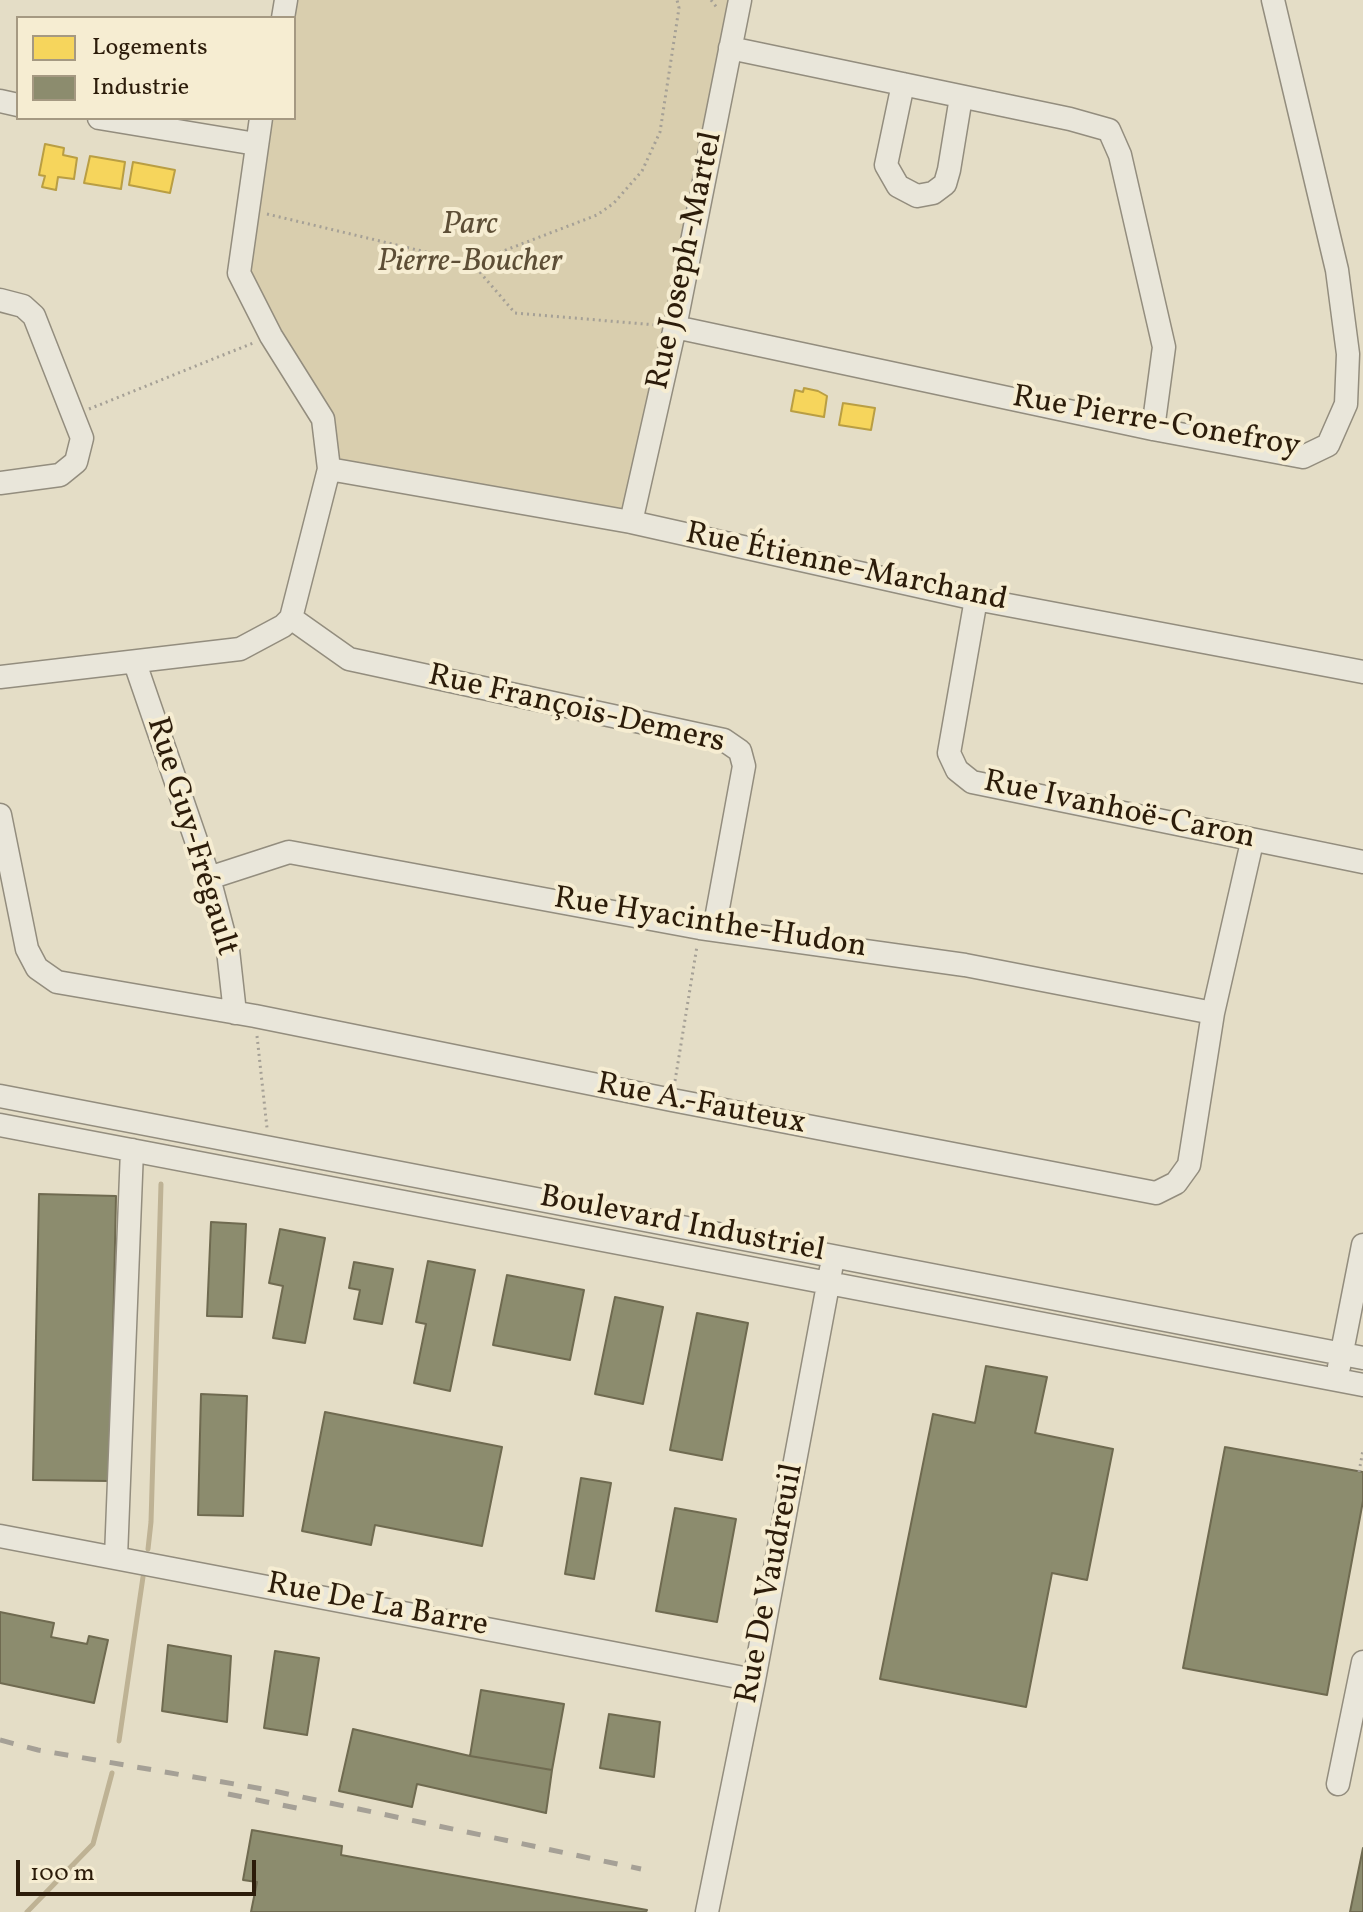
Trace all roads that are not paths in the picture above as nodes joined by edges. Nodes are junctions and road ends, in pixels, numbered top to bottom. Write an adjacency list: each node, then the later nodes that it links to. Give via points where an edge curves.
1 (740, 0): 3 (street, Rue Joseph-Martel)
2 (1273, 0): 11 (street, Rue Pierre-Conefroy, via 1337,270 1348,354 1346,404 1328,445 1303,457)
3 (730, 48): 4 (street); 10 (street, Rue Joseph-Martel)
4 (903, 84): 5 (street); 5 (street, via 886,165 898,186 917,196 945,184)
5 (961, 97): 11 (street, via 1109,130 1120,155 1164,347)
6 (111, 120): 8 (street)
7 (261, 120): 8 (street)
8 (256, 144): 12 (street, via 239,273 323,419)
9 (0, 300): 13 (street, via 23,306 34,316 82,438 76,462 60,475)
10 (675, 327): 11 (street, Rue Pierre-Conefroy); 14 (street, Rue Joseph-Martel)
11 (1153, 429)
12 (329, 469): 14 (street, Rue Étienne-Marchand); 16 (street)
13 (0, 483)
14 (631, 522): 15 (street, Rue Étienne-Marchand)
15 (976, 599): 18 (street, Rue Étienne-Marchand); 21 (street, Rue Ivanhoë-Caron, via 949,753 957,770 972,782)
16 (291, 618): 17 (street, via 240,649); 24 (street, Rue François-Demers, via 349,659 724,740 740,751 744,766)
17 (135, 663): 19 (street); 23 (street, Rue Guy-Frégault)
18 (1363, 672)
19 (0, 677)
20 (0, 815): 26 (street, Rue A.-Fauteux, via 27,949 37,968 57,982)
21 (1252, 842): 22 (street, Rue Ivanhoë-Caron); 25 (street, Rue A.-Fauteux)
22 (1363, 862)
23 (209, 878): 24 (street, Rue Hyacinthe-Hudon, via 289,852); 26 (street, Rue Guy-Frégault)
24 (707, 929): 25 (street, Rue Hyacinthe-Hudon, via 965,965)
25 (1213, 1013): 26 (street, Rue A.-Fauteux, via 1189,1165 1176,1183 1156,1193)
26 (245, 1014)
27 (0, 1096): 28 (street, Boulevard Industriel)
28 (147, 1124): 30 (street, Boulevard Industriel); 31 (street)
29 (0, 1125): 31 (street, Boulevard Industriel)
30 (215, 1137): 32 (street); 33 (street, Boulevard Industriel)
31 (138, 1151): 32 (street, Boulevard Industriel); 50 (street)
32 (210, 1164): 34 (street, Boulevard Industriel)
33 (361, 1165): 34 (street); 35 (street, Boulevard Industriel)
34 (355, 1192): 37 (street, Boulevard Industriel)
35 (514, 1194): 36 (street, Boulevard Industriel); 37 (street)
36 (616, 1214): 38 (street, Boulevard Industriel); 39 (street)
37 (506, 1221): 39 (street, Boulevard Industriel)
38 (681, 1226): 41 (street); 42 (street, Boulevard Industriel)
39 (610, 1241): 41 (street, Boulevard Industriel)
40 (1363, 1245): 45 (street)
41 (673, 1253): 43 (street, Boulevard Industriel)
42 (834, 1256): 43 (street, Rue De Vaudreuil); 44 (street, Boulevard Industriel)
43 (828, 1283): 46 (street, Boulevard Industriel); 52 (street, Rue De Vaudreuil)
44 (1220, 1330): 45 (street, Boulevard Industriel); 46 (street)
45 (1352, 1356): 47 (street)
46 (1216, 1357): 47 (street, Boulevard Industriel)
47 (1336, 1379): 48 (street, Boulevard Industriel)
48 (1363, 1385)
49 (0, 1536): 50 (street, Rue De La Barre)
50 (116, 1557): 52 (street, Rue De La Barre)
51 (1363, 1662): 53 (street)
52 (754, 1680): 54 (street, Rue De Vaudreuil)
53 (1338, 1784)
54 (707, 1912)

